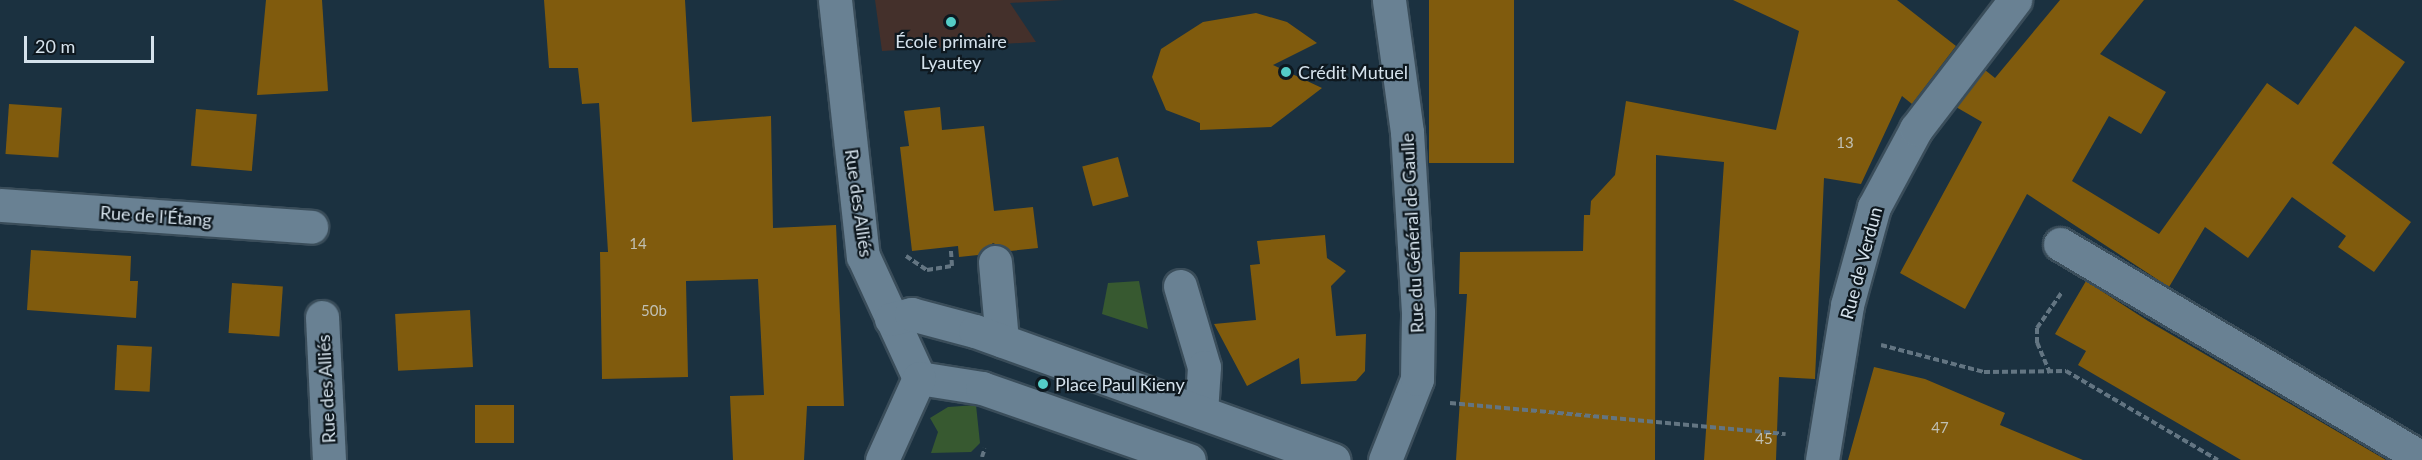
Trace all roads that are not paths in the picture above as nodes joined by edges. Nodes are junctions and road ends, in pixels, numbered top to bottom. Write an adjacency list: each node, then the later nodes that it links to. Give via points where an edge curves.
1 (835, 0): 10 (street, Rue des Alliés, via 863,256)
2 (1389, 0): 19 (street, Rue du Général de Gaulle, via 1407,132 1418,312 1417,379)
3 (2015, 0): 20 (street, Rue de Verdun, via 1916,129 1874,207 1842,335)
4 (0, 205): 5 (street, Rue de l'Étang)
5 (311, 226)
6 (2060, 244): 14 (street)
7 (995, 262): 11 (street)
8 (1180, 286): 13 (street, via 1204,367)
9 (322, 317): 15 (street, Rue des Alliés)
10 (891, 319): 11 (street, via 912,314); 12 (street, Rue des Alliés)
11 (1002, 341): 13 (street)
12 (919, 378): 16 (street); 17 (street, via 982,388)
13 (1201, 412): 18 (street)
14 (2422, 458)
15 (329, 460)
16 (882, 460)
17 (1189, 460)
18 (1334, 460)
19 (1385, 460)
20 (1822, 460)

